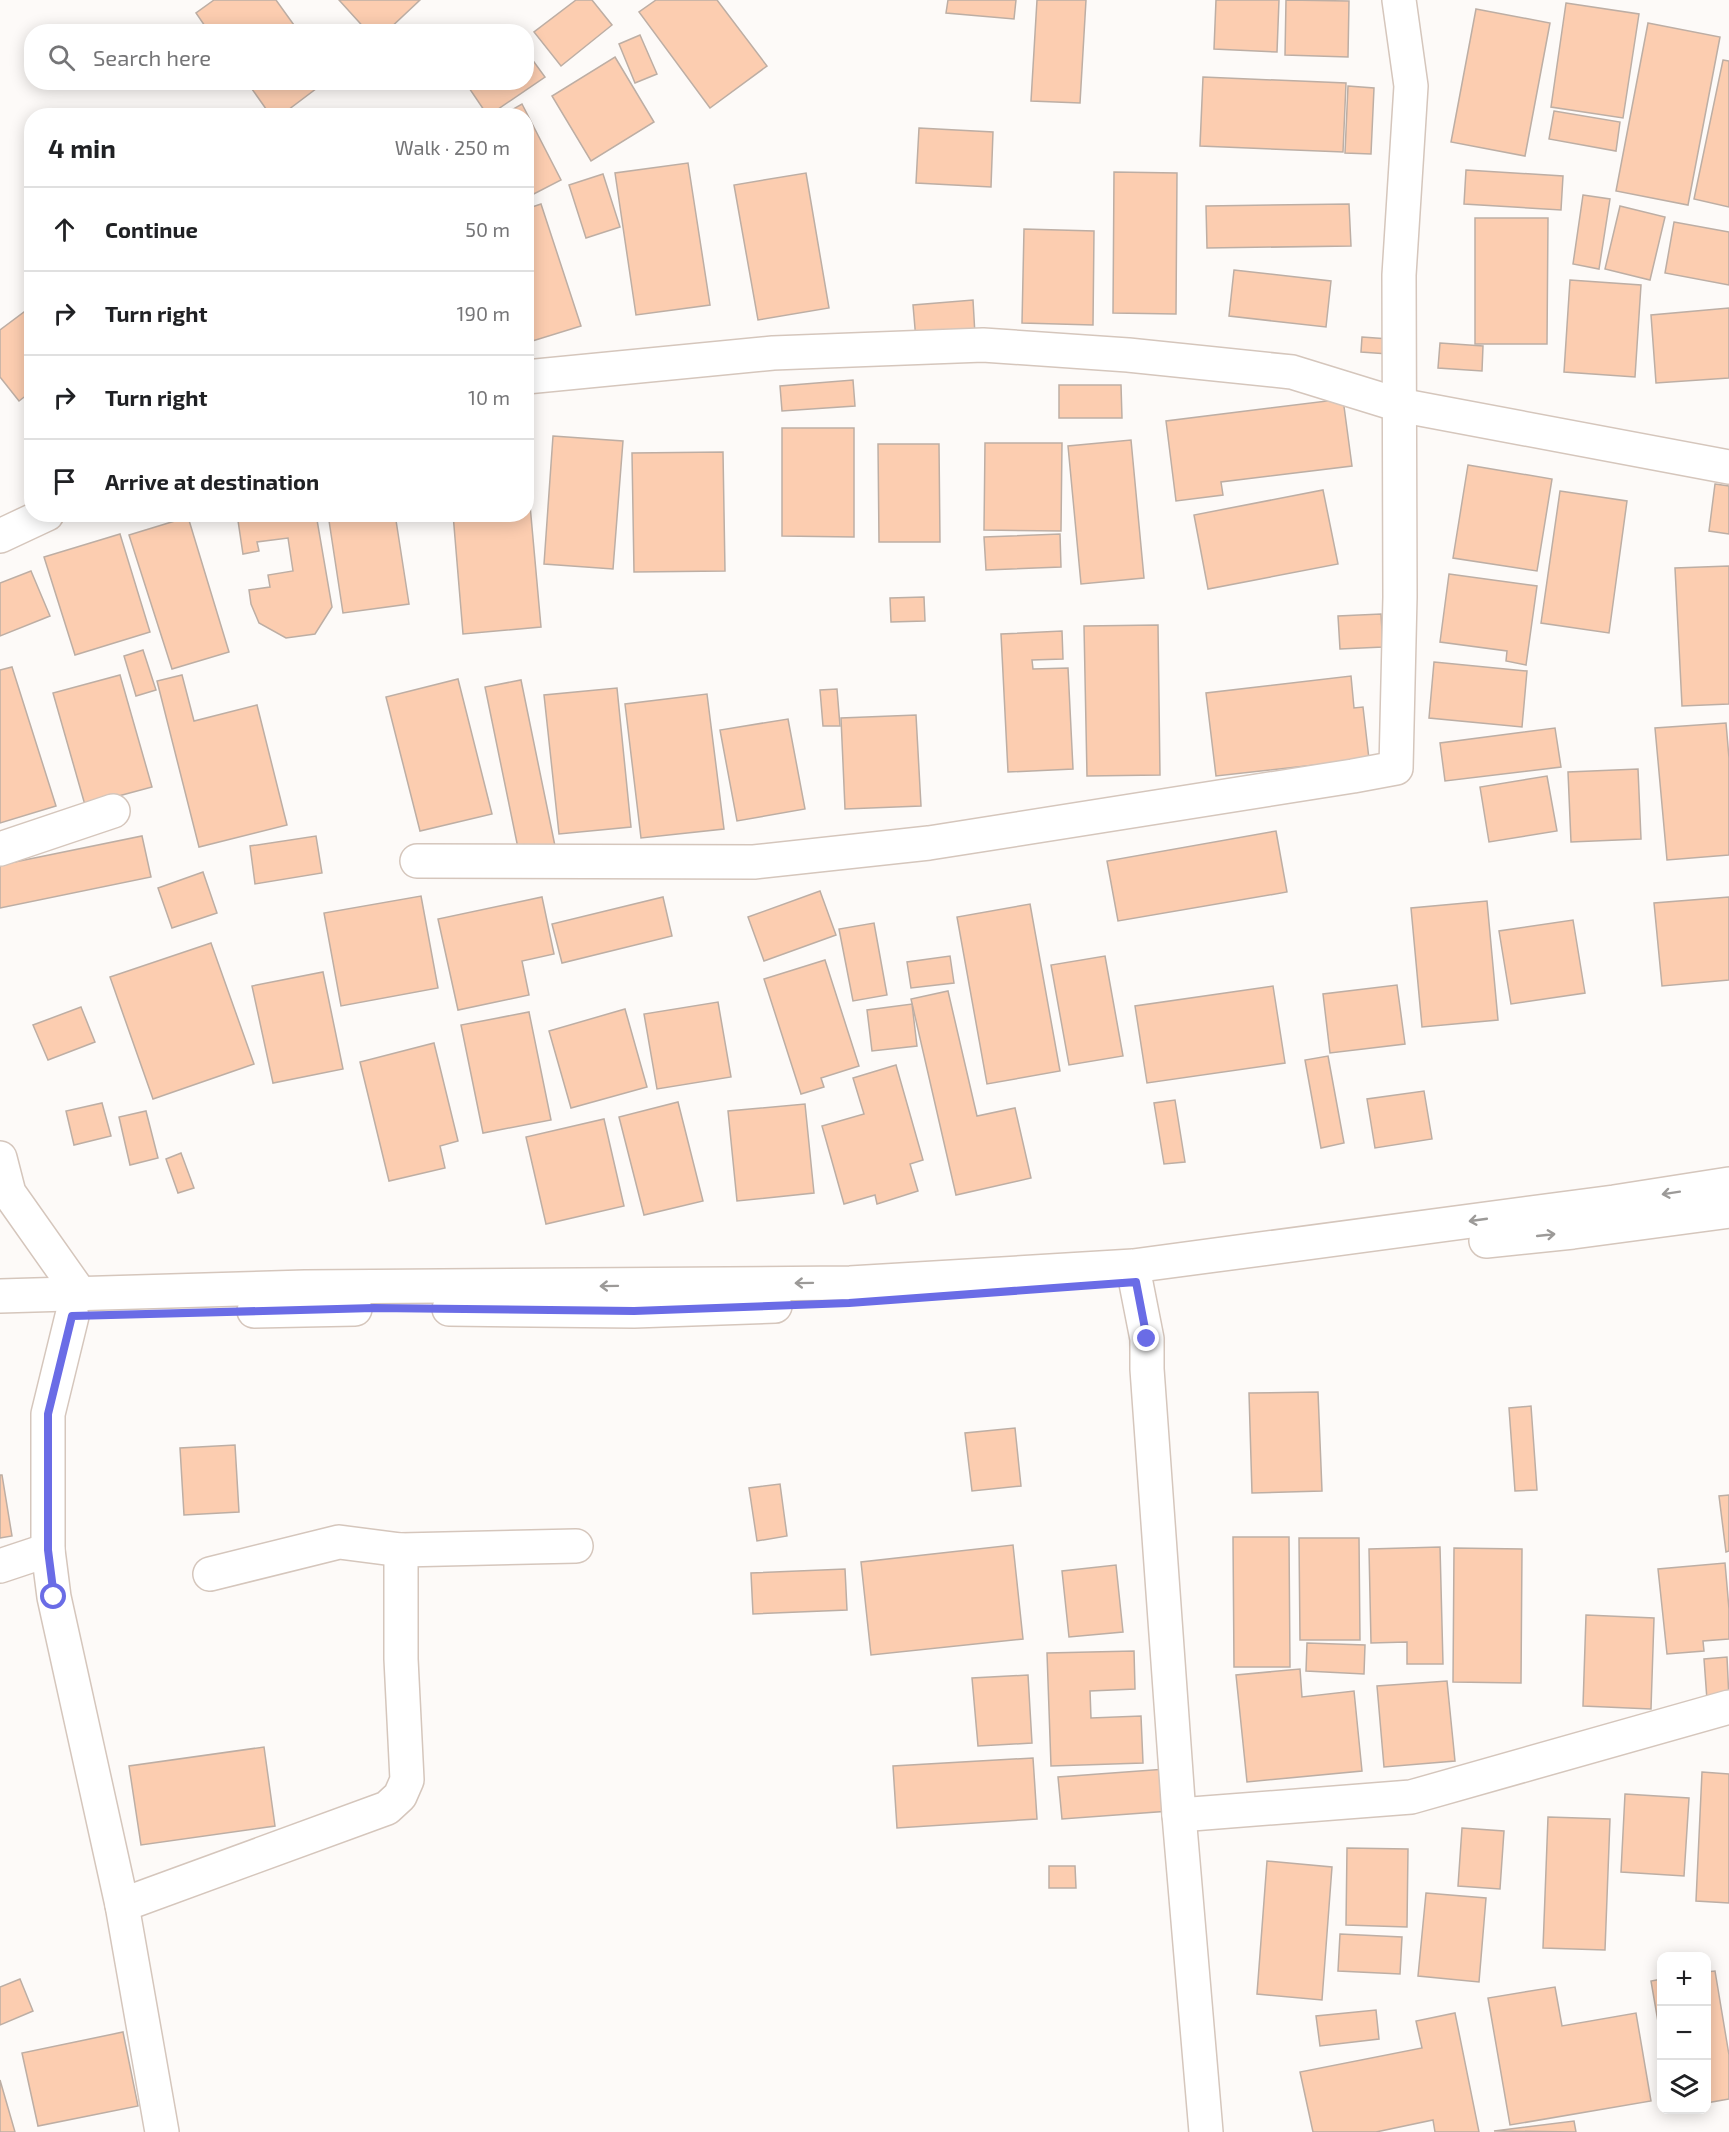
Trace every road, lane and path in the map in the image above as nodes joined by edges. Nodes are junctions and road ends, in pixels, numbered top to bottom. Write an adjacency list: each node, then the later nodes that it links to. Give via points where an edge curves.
1 (1399, 0): 3 (street, via 1411,86 1399,275)
2 (534, 376): 3 (street, via 773,353 983,345 1292,372)
3 (1399, 405): 4 (street); 9 (street, via 1396,768 929,843 754,862)
4 (1729, 467)
5 (30, 522): 6 (street)
6 (0, 536)
7 (113, 811): 8 (street)
8 (0, 849)
9 (417, 861)
10 (0, 1158): 15 (street, via 9,1193)
11 (1729, 1184): 15 (street, one-way to 15, via 1133,1266 850,1283 305,1287)
12 (1729, 1211): 13 (street, one-way to 12)
13 (1136, 1282): 15 (street, via 849,1303 634,1311); 23 (street, via 1147,1339)
14 (0, 1296): 15 (street)
15 (76, 1306): 16 (street); 18 (street, via 48,1414)
16 (0, 1316)
17 (576, 1546): 19 (street)
18 (48, 1550): 20 (street); 24 (street, via 54,1597)
19 (401, 1550): 21 (street, via 339,1542); 24 (street, via 407,1780 400,1797 387,1808)
20 (0, 1566)
21 (210, 1574)
22 (1729, 1707): 23 (street, via 1411,1797)
23 (1179, 1815): 26 (street)
24 (122, 1905): 25 (street)
25 (162, 2132)
26 (1206, 2132)

